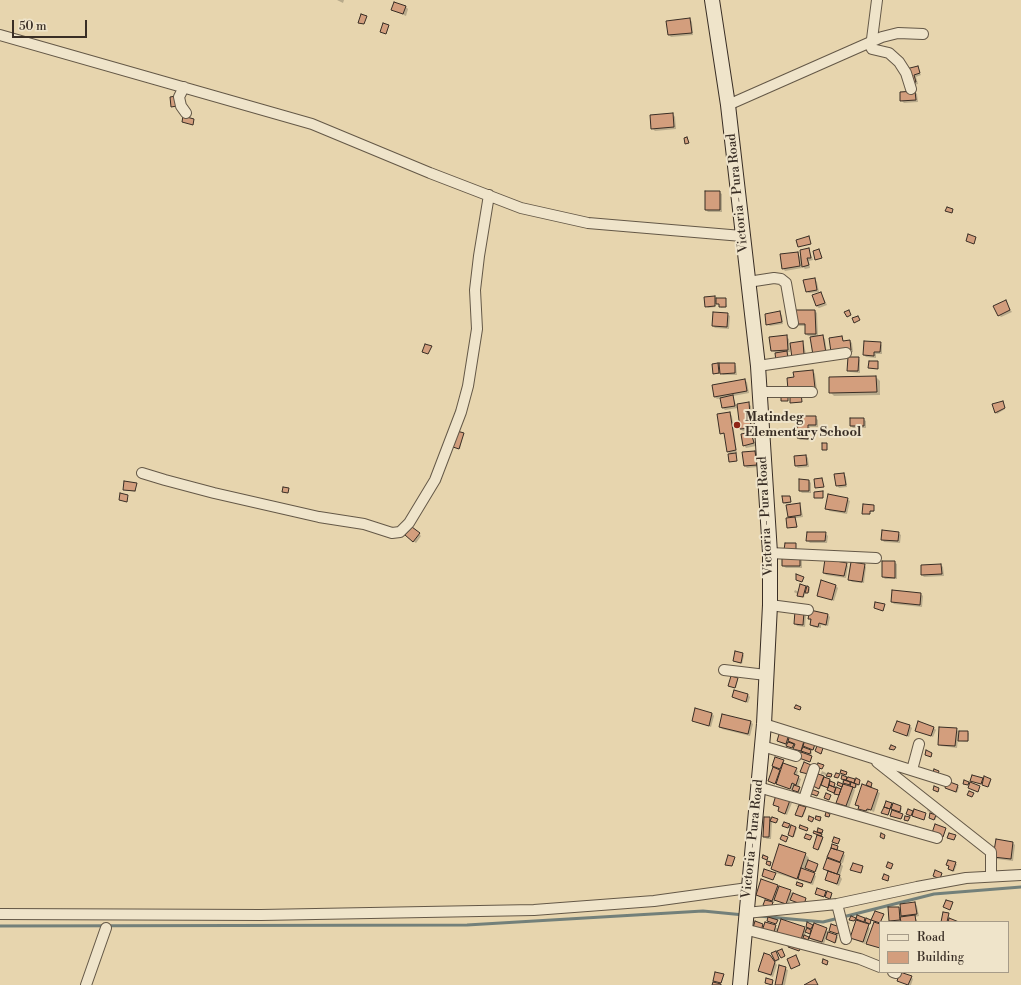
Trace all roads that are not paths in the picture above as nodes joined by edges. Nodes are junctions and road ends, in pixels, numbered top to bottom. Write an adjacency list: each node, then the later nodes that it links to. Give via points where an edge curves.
1 (712, 0): 8 (main road, Victoria - Pura Road)
2 (877, 0): 5 (street)
3 (923, 34): 5 (street, via 898,33)
4 (0, 35): 6 (street)
5 (872, 41): 7 (street, via 872,49 889,53 900,62); 8 (street)
6 (184, 87): 9 (street, via 179,97); 10 (street, via 312,124)
7 (911, 89)
8 (728, 105): 11 (main road, Victoria - Pura Road)
9 (186, 113)
10 (489, 195): 11 (street, via 522,208 588,223); 18 (street, via 475,290 477,329 468,386 461,412 435,480 409,523 400,532 392,533 364,524 319,517 214,493)
11 (742, 236): 12 (main road, Victoria - Pura Road)
12 (748, 282): 13 (street, via 774,278 786,283); 15 (main road, Victoria - Pura Road)
13 (793, 323)
14 (846, 353): 15 (street)
15 (758, 366): 16 (main road, Victoria - Pura Road)
16 (759, 392): 17 (street); 19 (main road, Victoria - Pura Road)
17 (812, 392)
18 (142, 473)
19 (770, 552): 20 (street); 21 (main road, Victoria - Pura Road)
20 (876, 558)
21 (770, 605): 22 (street); 24 (main road, Victoria - Pura Road)
22 (808, 610)
23 (724, 670): 24 (street)
24 (766, 675): 25 (main road, Victoria - Pura Road)
25 (764, 724): 27 (main road, Victoria - Pura Road); 29 (street)
26 (919, 744): 31 (street)
27 (762, 746): 28 (street); 33 (main road, Victoria - Pura Road)
28 (796, 756)
29 (871, 758): 31 (street); 37 (street, via 991,852)
30 (814, 769): 34 (street)
31 (912, 770): 32 (street)
32 (946, 781)
33 (758, 787): 34 (street); 38 (main road, Victoria - Pura Road)
34 (804, 799): 35 (street)
35 (937, 838)
36 (1021, 875): 37 (street)
37 (991, 876): 39 (street, via 916,887)
38 (748, 888): 40 (main road, Victoria - Pura Road); 41 (street, via 654,901 534,910 254,915)
39 (837, 904): 40 (street); 44 (street)
40 (746, 913): 43 (main road, Victoria - Pura Road)
41 (0, 914)
42 (106, 928): 46 (street)
43 (744, 930): 45 (street, via 860,959); 47 (main road, Victoria - Pura Road)
44 (846, 939)
45 (879, 967)
46 (86, 985)
47 (740, 985)

